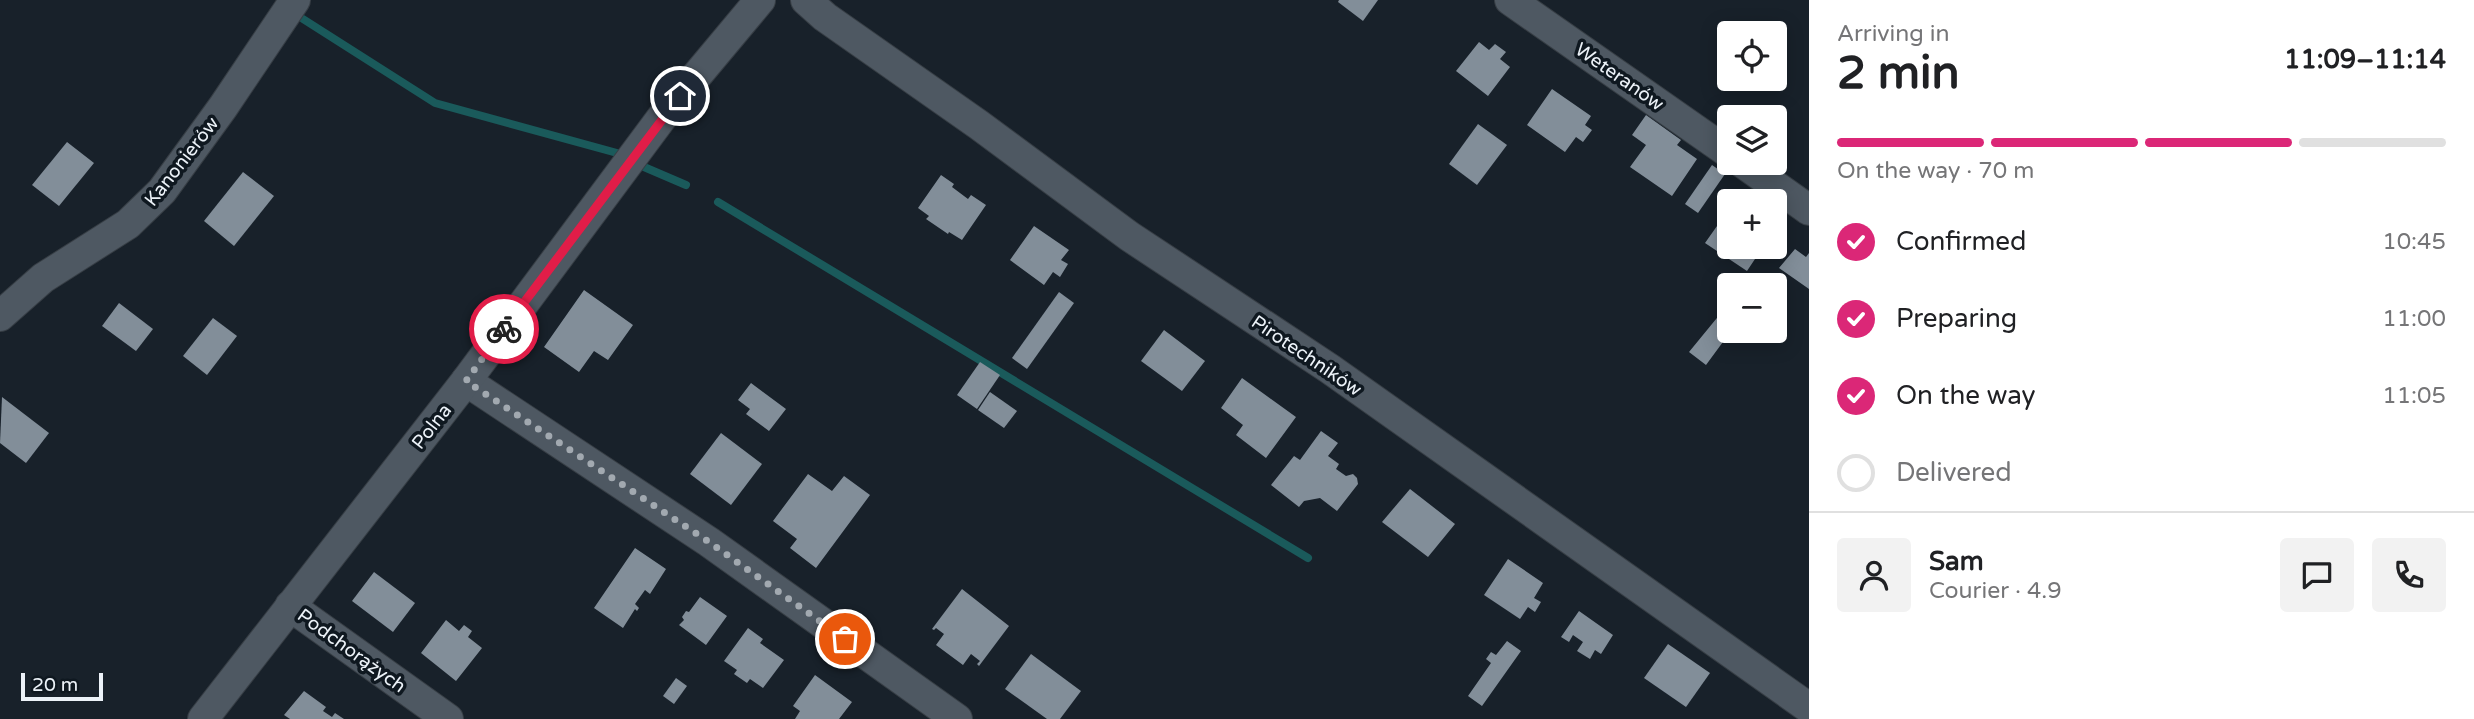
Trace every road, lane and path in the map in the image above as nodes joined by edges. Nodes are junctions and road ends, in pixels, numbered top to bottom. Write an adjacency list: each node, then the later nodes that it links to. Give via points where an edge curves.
1 (295, 0): 8 (street, Kanonierów, via 162,191 128,224 43,278)
2 (760, 0): 9 (street, Polna, via 663,116)
3 (806, 0): 11 (street, Pirotechników, via 1129,236 1330,369)
4 (1510, 0): 5 (street, Weteranów)
5 (1717, 145)
6 (1760, 175): 7 (street)
7 (1809, 210)
8 (0, 316)
9 (466, 381): 10 (street, Polna); 14 (street, via 709,542)
10 (290, 606): 12 (street, Polna); 13 (street, Podchorążych)
11 (1809, 708)
12 (203, 719)
13 (448, 719)
14 (957, 719)

